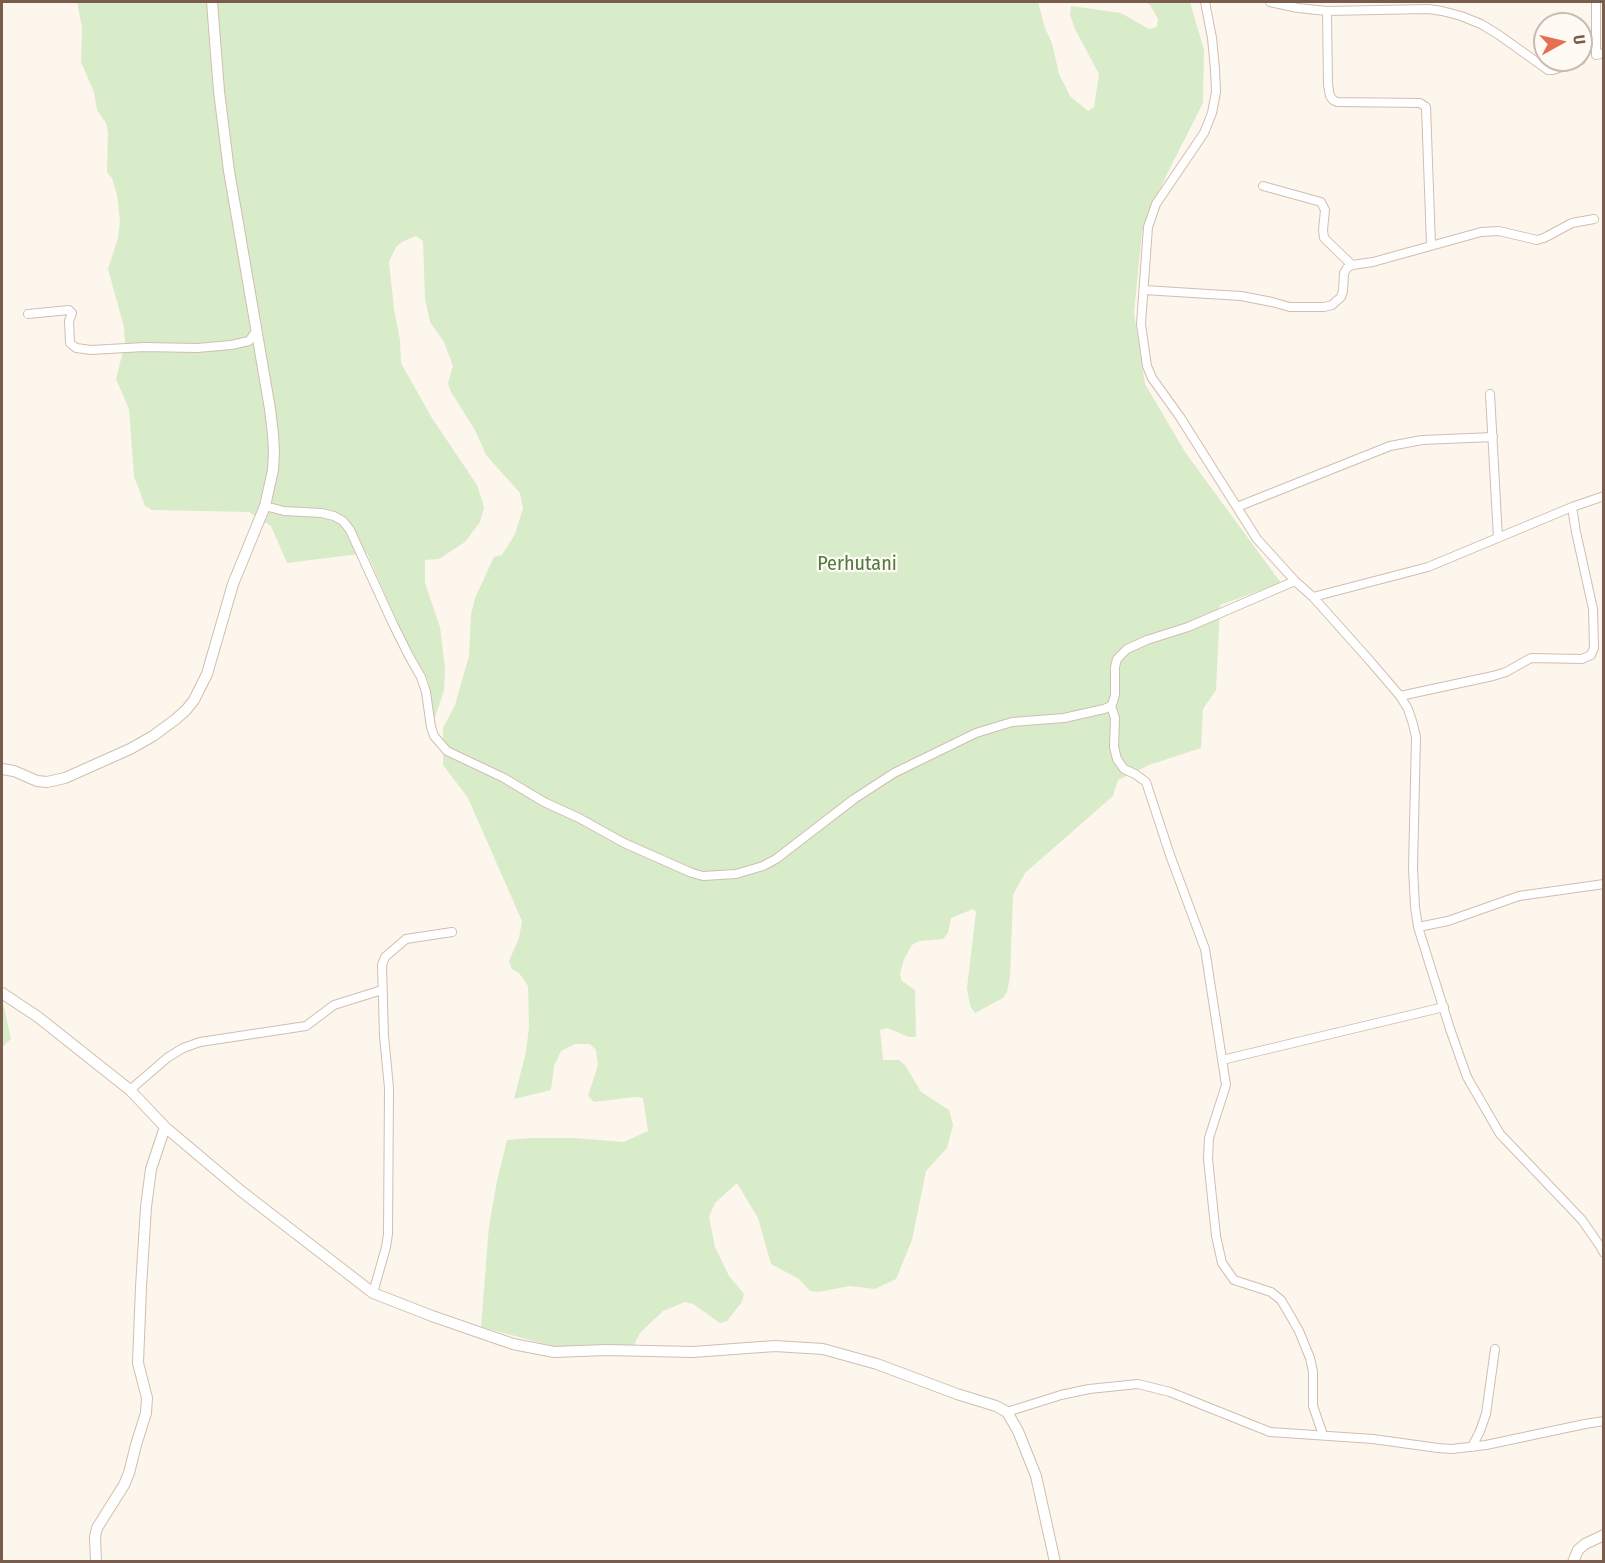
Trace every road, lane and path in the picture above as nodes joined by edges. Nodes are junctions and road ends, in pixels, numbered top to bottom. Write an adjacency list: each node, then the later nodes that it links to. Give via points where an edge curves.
1 (212, 2): 15 (street, via 229,171)
2 (1205, 2): 13 (street, via 1215,69 1212,113 1204,133 1152,215)
3 (1270, 2): 6 (street)
4 (1596, 2): 7 (street)
5 (1431, 5): 6 (street); 8 (street, via 1481,24)
6 (1327, 11): 11 (street, via 1328,85 1333,100 1420,103 1426,107)
7 (1600, 54)
8 (1533, 59)
9 (1263, 186): 12 (street, via 1320,202 1325,210 1324,238)
10 (1594, 219): 11 (street, via 1572,223 1537,240 1490,231)
11 (1431, 245): 12 (street)
12 (1352, 265): 13 (street, via 1344,273 1341,297 1324,307 1290,307 1241,296)
13 (1144, 290): 20 (street, via 1141,324 1152,378)
14 (27, 314): 15 (street, via 69,310 70,343 87,350 231,345 249,341)
15 (256, 330): 19 (street, via 274,452)
16 (1490, 394): 17 (street)
17 (1493, 437): 20 (street, via 1422,440 1390,446); 22 (street)
18 (1604, 496): 21 (street)
19 (265, 506): 26 (street, via 334,516 350,530 398,635 422,677 431,727 447,751 624,843 704,876 763,866 894,773 976,733 1012,722 1064,718); 27 (street, via 229,596 207,675 186,710 130,749 65,778 37,781)
20 (1237, 507): 23 (street, via 1257,538)
21 (1572, 507): 22 (street); 25 (street, via 1593,609 1591,655 1582,659 1531,658 1493,676)
22 (1498, 538): 24 (street, via 1428,567)
23 (1295, 581): 24 (street); 26 (street, via 1126,649 1117,659)
24 (1313, 597): 25 (street)
25 (1400, 696): 29 (street, via 1416,737 1413,868)
26 (1111, 706): 34 (street, via 1117,759 1124,769 1146,782 1203,942)
27 (2, 769)
28 (1604, 884): 29 (street, via 1519,896 1448,921)
29 (1418, 927): 33 (street)
30 (452, 932): 31 (street, via 413,936 399,943 383,961)
31 (382, 990): 35 (street, via 334,1005 306,1026 183,1048); 38 (street, via 389,1088 388,1234)
32 (2, 993): 35 (street)
33 (1444, 1007): 34 (street); 37 (street, via 1467,1077 1500,1134 1582,1220)
34 (1222, 1060): 42 (street, via 1226,1085 1209,1138 1208,1159 1222,1263 1234,1280 1271,1292 1291,1317 1310,1358 1313,1406)
35 (130, 1090): 36 (street)
36 (165, 1127): 38 (street); 45 (street, via 146,1207 138,1363 147,1398 146,1413 124,1485 97,1528)
37 (1604, 1253)
38 (373, 1293): 40 (street, via 513,1344 554,1352 823,1348)
39 (1495, 1349): 43 (street, via 1486,1414)
40 (1007, 1412): 42 (street, via 1061,1395 1138,1383 1270,1432); 46 (street, via 1036,1476)
41 (1604, 1421): 43 (street)
42 (1323, 1435): 43 (street, via 1438,1448)
43 (1472, 1447)
44 (1604, 1534): 47 (street, via 1585,1544)
45 (96, 1562)
46 (1055, 1562)
47 (1573, 1562)

